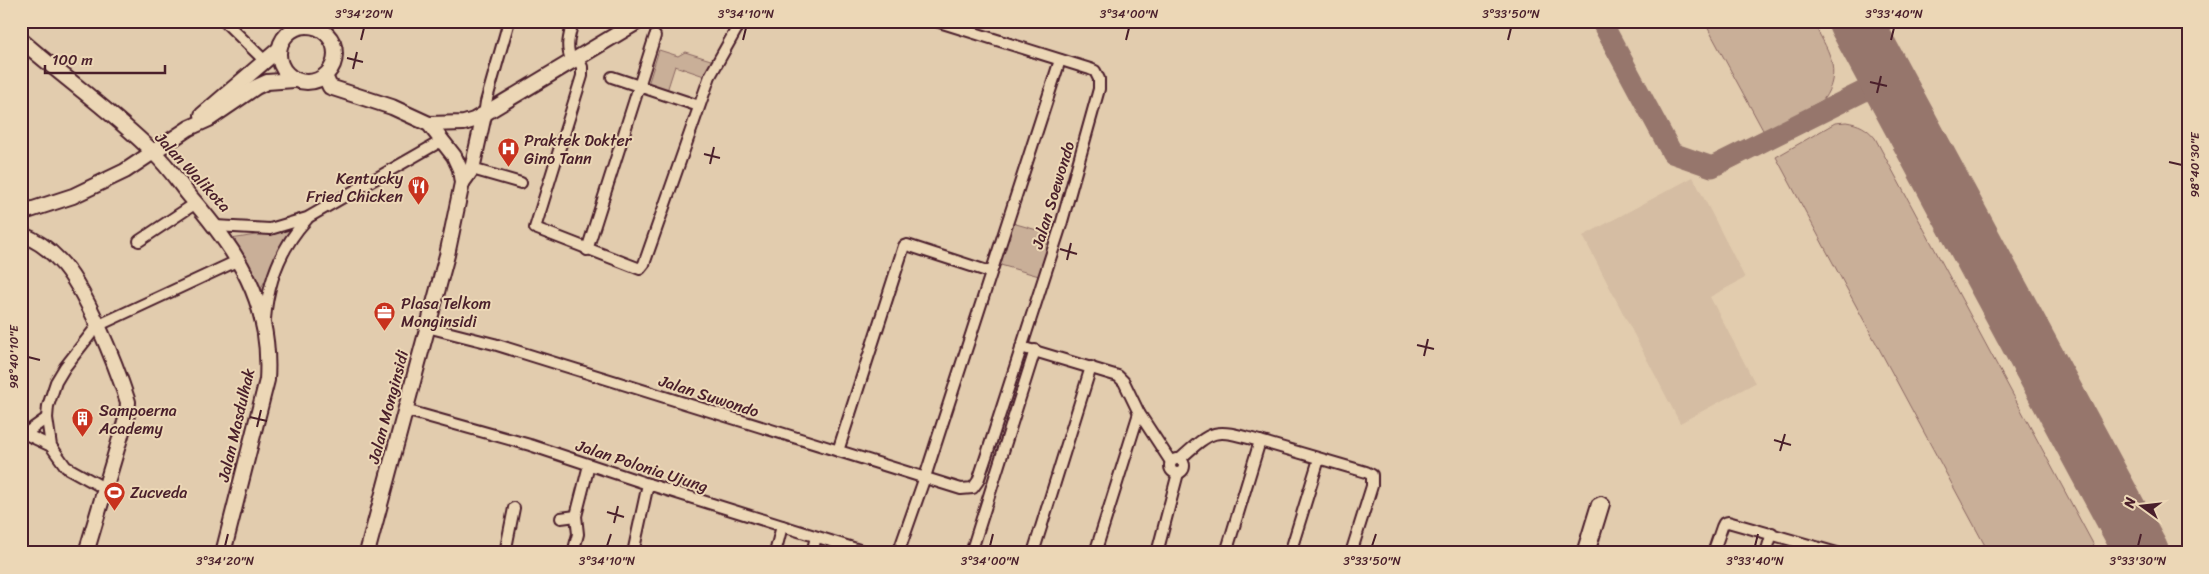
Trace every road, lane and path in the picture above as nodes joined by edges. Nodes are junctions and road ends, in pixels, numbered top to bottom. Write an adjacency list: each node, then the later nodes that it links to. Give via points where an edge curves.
1 (224, 21): 15 (street)
2 (333, 21): 9 (main road)
3 (509, 21): 21 (street, Jalan Monginsidi)
4 (573, 21): 14 (street, via 568,51)
5 (741, 21): 20 (street, via 710,76)
6 (936, 21): 13 (street)
7 (637, 22): 14 (main road)
8 (312, 24): 9 (main road); 12 (main road, via 286,34)
9 (328, 36): 16 (main road, via 335,52 334,61)
10 (655, 36): 19 (street)
11 (25, 47): 25 (main road, Jalan Walikota)
12 (279, 49): 15 (main road); 18 (main road, via 279,61 284,72)
13 (1060, 60): 37 (street); 41 (street, Jalan Soewondo, via 1096,71 1098,92 1061,224)
14 (575, 61): 21 (main road); 35 (street, via 582,67 582,76 535,227)
15 (266, 62): 23 (main road)
16 (325, 76): 18 (main road, via 306,83); 22 (main road, Jalan Monginsidi, via 330,87 392,107)
17 (612, 77): 19 (street)
18 (294, 80): 23 (main road, via 267,82 256,87 209,120)
19 (638, 87): 20 (street); 35 (street)
20 (699, 106): 35 (street, via 643,266 638,268)
21 (484, 115): 22 (main road, via 464,123); 26 (main road, Jalan Monginsidi)
22 (429, 124): 24 (main road, Jalan Monginsidi)
23 (189, 128): 25 (main road)
24 (443, 140): 27 (main road, Jalan Monginsidi, via 460,169); 31 (street, Jalan Walikota)
25 (153, 152): 29 (main road, Jalan Walikota); 30 (main road, via 100,184)
26 (472, 169): 27 (main road, Jalan Monginsidi); 28 (street)
27 (462, 183): 39 (main road, Jalan Monginsidi)
28 (521, 183)
29 (196, 203): 32 (main road, Jalan Walikota); 34 (street)
30 (21, 213)
31 (307, 218): 32 (street, Jalan Walikota, via 270,229); 40 (street, via 276,268 267,299)
32 (215, 226): 36 (main road, Jalan Masdulhak)
33 (21, 234): 38 (main road, via 48,248 61,261)
34 (139, 242)
35 (587, 250)
36 (239, 260): 38 (street); 40 (main road, Jalan Masdulhak)
37 (990, 272): 50 (street, via 904,246); 54 (street)
38 (97, 326): 46 (street, via 76,350 56,382); 57 (main road, via 128,402 127,415)
39 (427, 327): 44 (main road, Jalan Monginsidi); 50 (street, Jalan Suwondo, via 494,344)
40 (264, 328): 67 (main road, Jalan Masdulhak, via 269,358 267,380)
41 (1021, 347): 42 (street); 55 (street, Jalan Soewondo)
42 (1035, 350): 43 (street); 75 (street)
43 (1091, 367): 45 (street, via 1121,378); 76 (street)
44 (404, 410): 53 (street, Jalan Polonia Ujung, via 522,442); 68 (main road, Jalan Monginsidi)
45 (1139, 413): 52 (street); 77 (street)
46 (47, 418): 47 (street); 49 (street)
47 (24, 432): 49 (street)
48 (1260, 441): 51 (street); 52 (street, via 1217,432); 79 (street)
49 (51, 446): 57 (street, via 66,467)
50 (838, 451): 54 (street, Jalan Suwondo)
51 (1319, 459): 80 (street); 81 (street, via 1366,472 1372,478)
52 (1176, 460): 78 (street, via 1172,471 1178,473)
53 (589, 465): 56 (street, Jalan Polonia Ujung); 59 (street)
54 (925, 477): 55 (street, Jalan Suwondo, via 966,490 973,488); 64 (street)
55 (978, 481)
56 (648, 484): 61 (street, Jalan Polonia Ujung); 71 (street)
57 (104, 488): 66 (main road)
58 (514, 508): 69 (street)
59 (576, 516): 60 (street); 70 (street, via 578,534)
60 (561, 518)
61 (782, 526): 63 (street, Jalan Polonia Ujung); 72 (street)
62 (1772, 533): 65 (street); 84 (street, via 1726,522); 85 (street)
63 (816, 537): 73 (street); 74 (street, Jalan Polonia Ujung)
64 (900, 548)
65 (1819, 550): 86 (street)
66 (86, 553)
67 (224, 553)
68 (367, 553)
69 (505, 553)
70 (573, 553)
71 (633, 553)
72 (774, 553)
73 (812, 553)
74 (869, 553)
75 (971, 553)
76 (1033, 553)
77 (1095, 553)
78 (1157, 553)
79 (1226, 553)
80 (1290, 553)
81 (1351, 553)
82 (1582, 553): 83 (street, via 1597,504 1601,502 1604,504)
83 (1589, 553)
84 (1713, 553)
85 (1766, 553)
86 (1837, 553)

